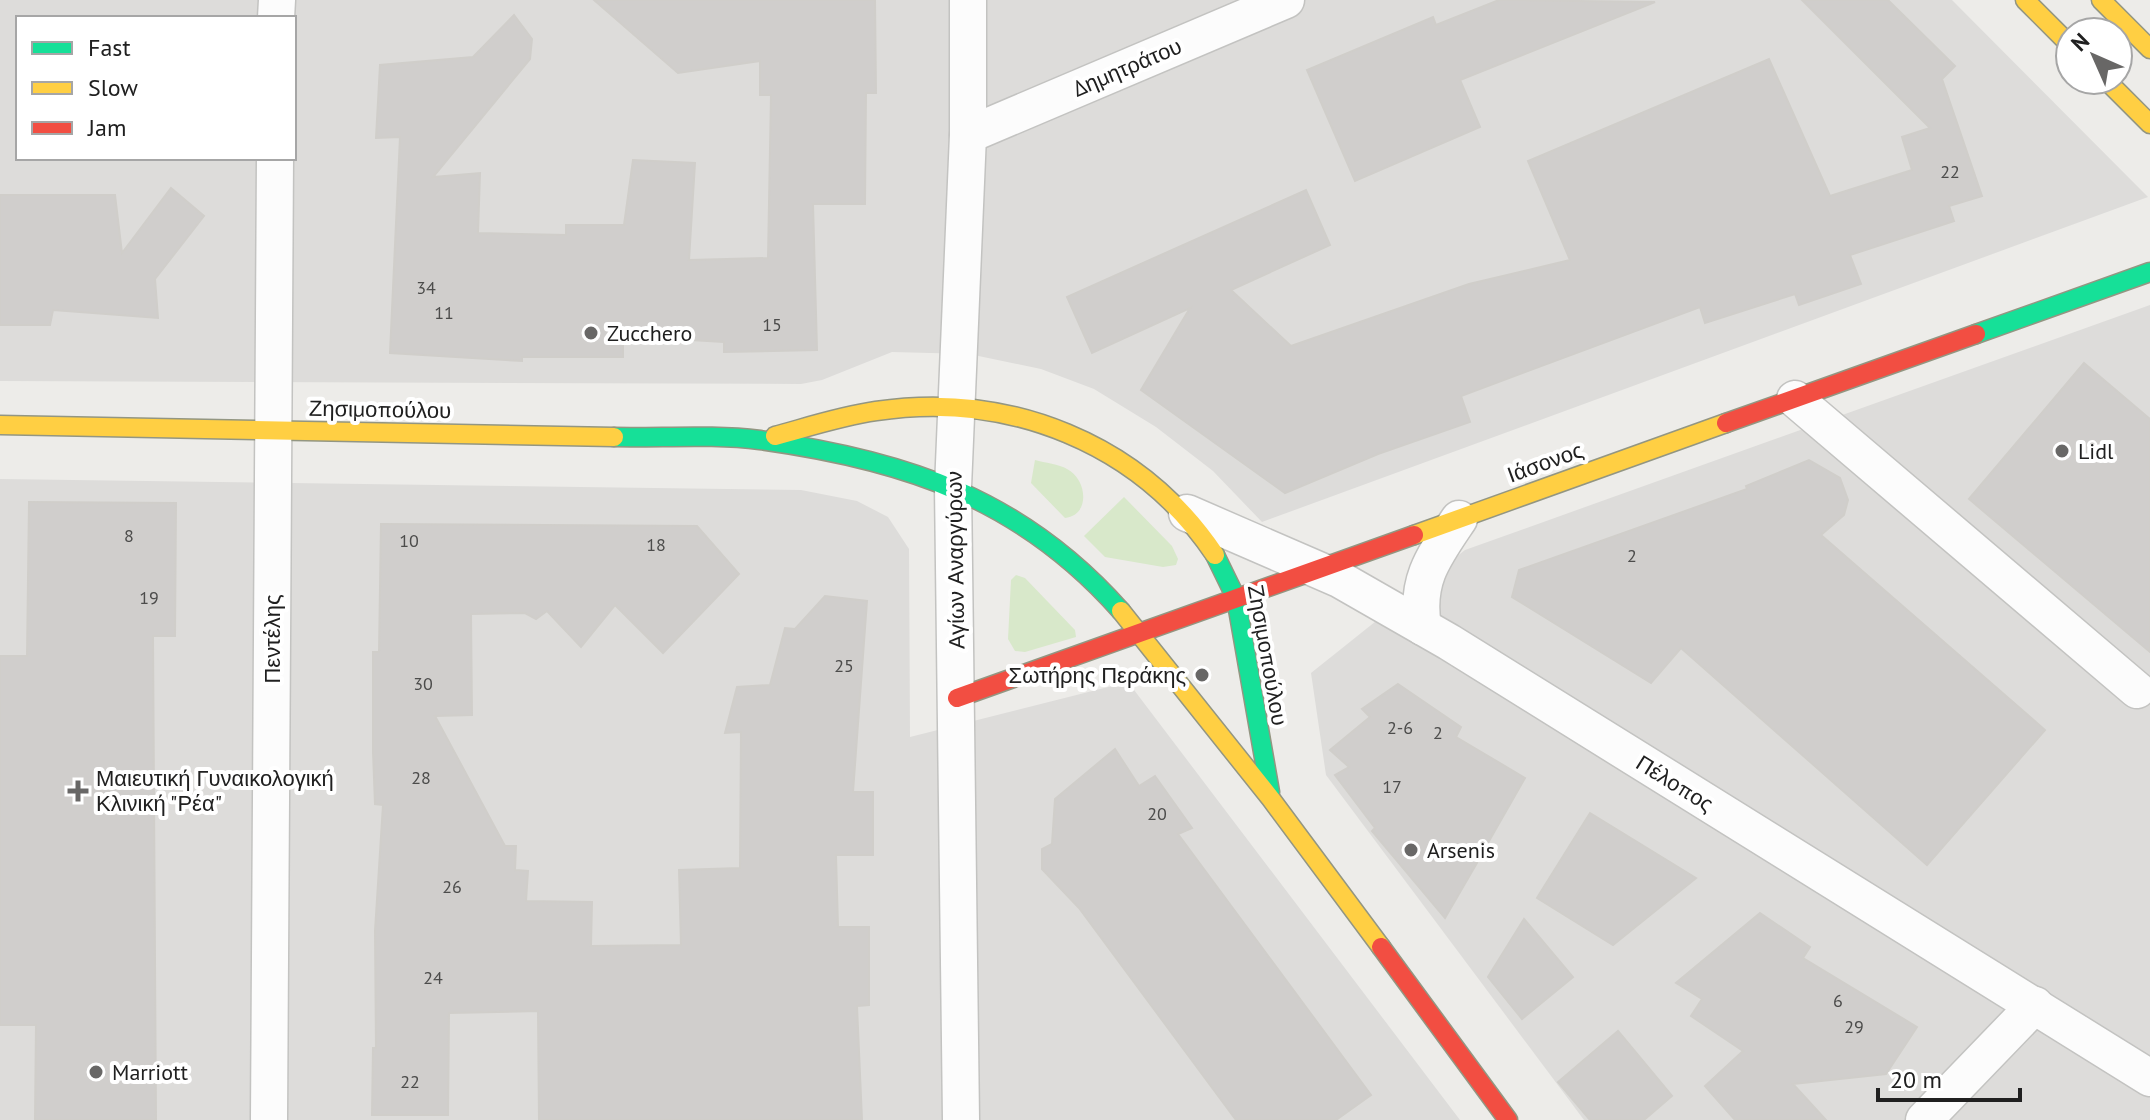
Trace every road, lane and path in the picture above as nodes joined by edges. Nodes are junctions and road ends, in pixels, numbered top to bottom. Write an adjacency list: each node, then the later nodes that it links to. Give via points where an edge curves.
1 (968, 0): 9 (street, Αγίων Αναργύρων)
2 (1286, 0): 9 (street, Δημητράτου)
3 (2025, 0): 5 (street)
4 (2101, 0): 6 (street)
5 (2054, 29)
6 (2150, 49)
7 (2122, 96): 8 (street)
8 (2150, 124)
9 (968, 135): 13 (street, Αγίων Αναργύρων)
10 (275, 160): 15 (street, Πεντέλης)
11 (2150, 272): 12 (street, Ιάσονος)
12 (1795, 399): 19 (street, Ιάσονος); 24 (street)
13 (956, 410): 16 (street, Ζησιμοπούλου, via 903,407); 17 (street, Αγίων Αναργύρων); 18 (street, Ζησιμοπούλου, via 991,410 1063,432 1138,473)
14 (0, 425): 15 (street, Ζησιμοπούλου)
15 (274, 431): 16 (street, Ζησιμοπούλου); 29 (street, Πεντέλης)
16 (758, 440): 17 (street, Ζησιμοπούλου, via 836,454)
17 (953, 487): 23 (street, Ζησιμοπούλου, via 1015,518 1075,560); 25 (street, Αγίων Αναργύρων)
18 (1187, 513): 20 (street, Πέλοπος); 21 (street, Ζησιμοπούλου, via 1210,541)
19 (1459, 519): 20 (street, Ιάσονος); 22 (street, via 1430,562 1419,603)
20 (1316, 569): 21 (street, Ιάσονος); 22 (street, Πέλοπος)
21 (1236, 598): 23 (street, Ιάσονος); 26 (street, Ζησιμοπούλου)
22 (1423, 627): 27 (street, Πέλοπος)
23 (1139, 632): 25 (street, Ιάσονος); 26 (street, Ζησιμοπούλου)
24 (2137, 690)
25 (957, 698): 30 (street, Αγίων Αναργύρων)
26 (1271, 798): 31 (street, Ζησιμοπούλου)
27 (2035, 1005): 28 (street, Πέλοπος); 32 (street)
28 (2150, 1078)
29 (269, 1120)
30 (961, 1120)
31 (1508, 1120)
32 (1924, 1120)

